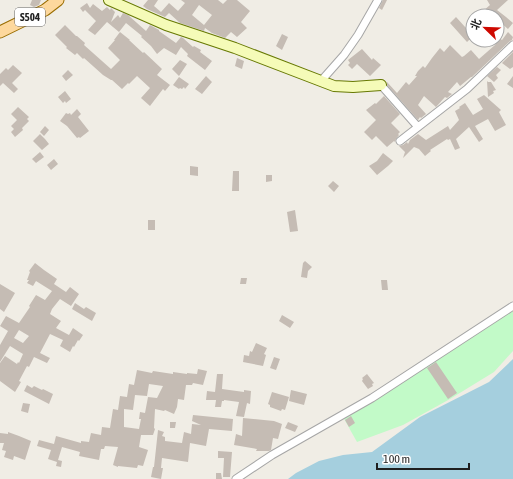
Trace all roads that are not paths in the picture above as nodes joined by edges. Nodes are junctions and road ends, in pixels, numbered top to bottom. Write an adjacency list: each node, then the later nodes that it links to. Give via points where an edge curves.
1 (58, 0): 4 (main road, S504, via 45,10)
2 (109, 0): 6 (street, via 166,25)
3 (378, 0): 6 (street, via 358,35)
4 (0, 32)
5 (513, 45): 8 (street, via 468,89)
6 (322, 81): 7 (street, via 334,86)
7 (381, 85): 8 (street)
8 (418, 127): 9 (street)
9 (400, 141)
10 (513, 306): 11 (street, via 372,398 272,455)
11 (236, 479)

